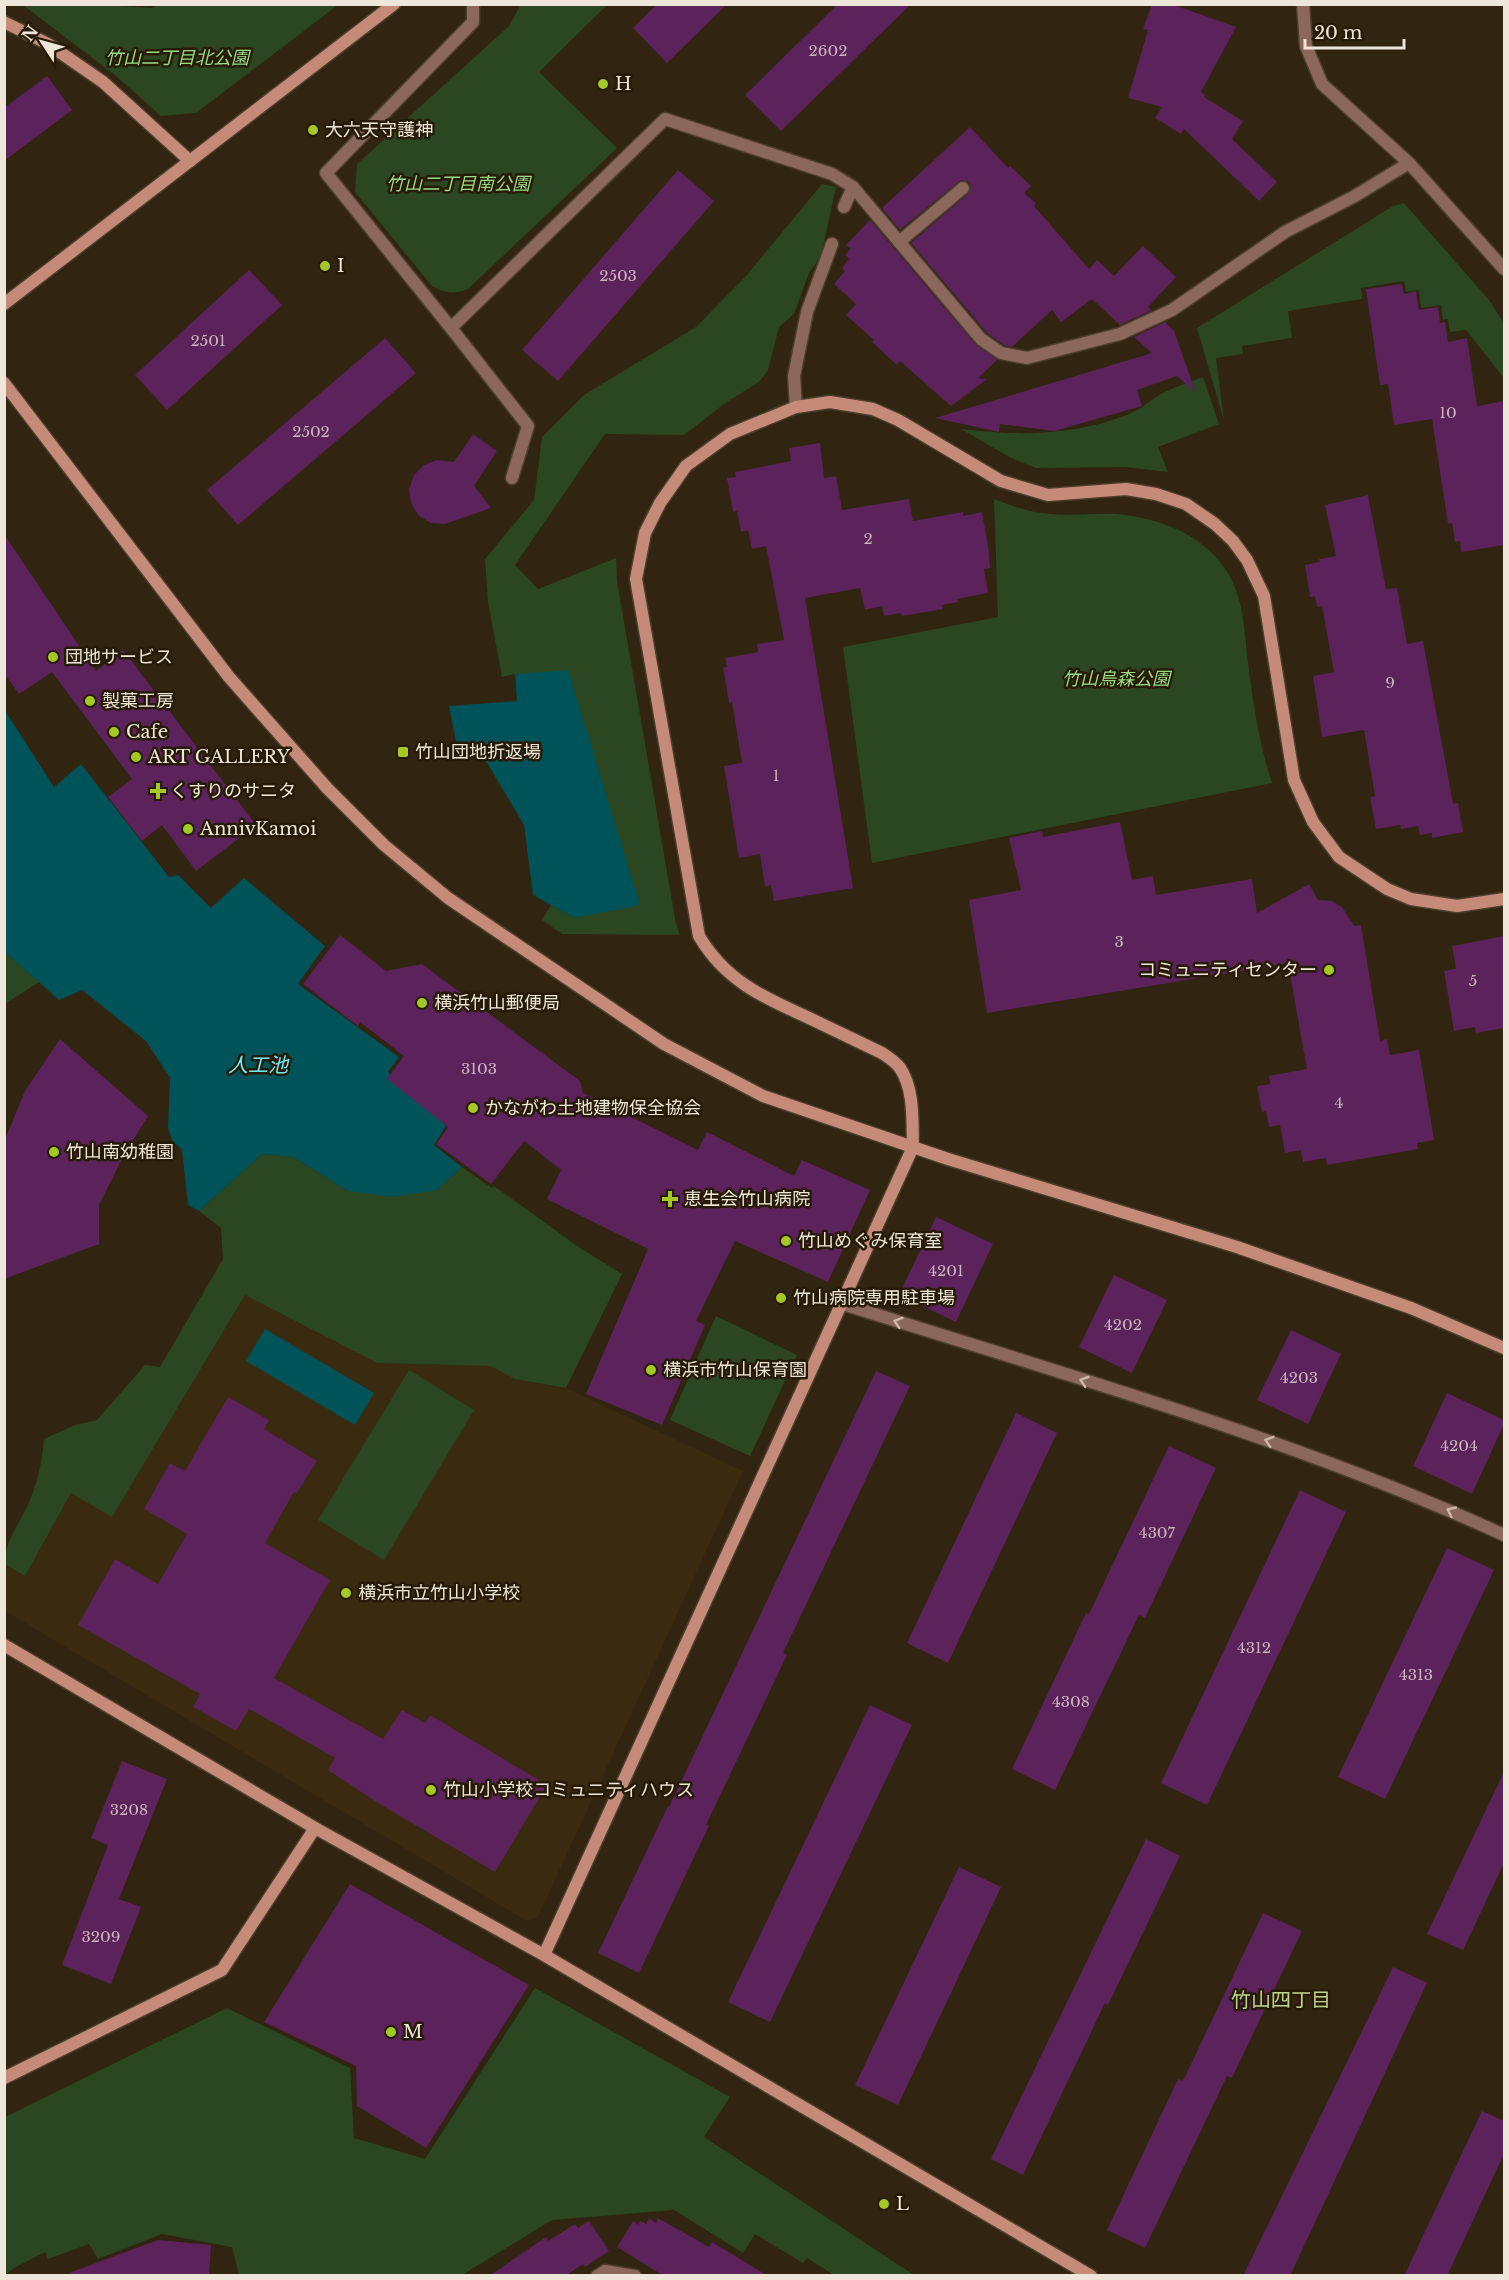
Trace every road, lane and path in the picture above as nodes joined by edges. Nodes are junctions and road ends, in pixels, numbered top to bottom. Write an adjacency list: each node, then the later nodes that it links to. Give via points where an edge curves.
1 (394, 4): 5 (street)
2 (473, 4): 14 (street, via 473,22 326,173)
3 (1304, 4): 6 (street, via 1306,46 1322,84)
4 (4, 22): 5 (street, via 48,44 103,82)
5 (190, 161): 13 (street)
6 (1409, 163): 10 (street, via 1286,232 1172,310 1120,334 1027,358 1001,352 981,339); 12 (street)
7 (853, 187): 9 (street); 10 (street); 14 (street, via 832,174 665,118)
8 (963, 188): 10 (street)
9 (844, 207)
10 (899, 242)
11 (832, 244): 16 (street, via 807,312 794,376)
12 (1504, 269)
13 (4, 304)
14 (451, 328): 17 (street, via 528,426)
15 (4, 383): 19 (street, via 229,677 327,789 384,845 448,898 664,1044 763,1096)
16 (796, 407): 18 (street, via 830,402 873,409 1001,481 1048,495 1126,489 1186,504 1206,517 1247,560 1264,596 1294,780 1313,822 1339,857 1387,889 1412,899 1457,906); 19 (street, via 730,434 686,466 645,533 636,579 699,936 731,975 756,993 882,1053 900,1068 911,1102)
17 (512, 478)
18 (1504, 899)
19 (913, 1147): 20 (street); 21 (street, via 1237,1247 1411,1308)
20 (843, 1304): 22 (street, one-way to 20, via 1425,1499 1279,1444); 25 (street)
21 (1504, 1348)
22 (1504, 1536)
23 (4, 1644): 24 (street)
24 (315, 1828): 25 (street); 26 (street, via 222,1970)
25 (544, 1955): 29 (street)
26 (4, 2079)
27 (597, 2276): 28 (street, via 605,2271)
28 (634, 2276)
29 (1091, 2276)

